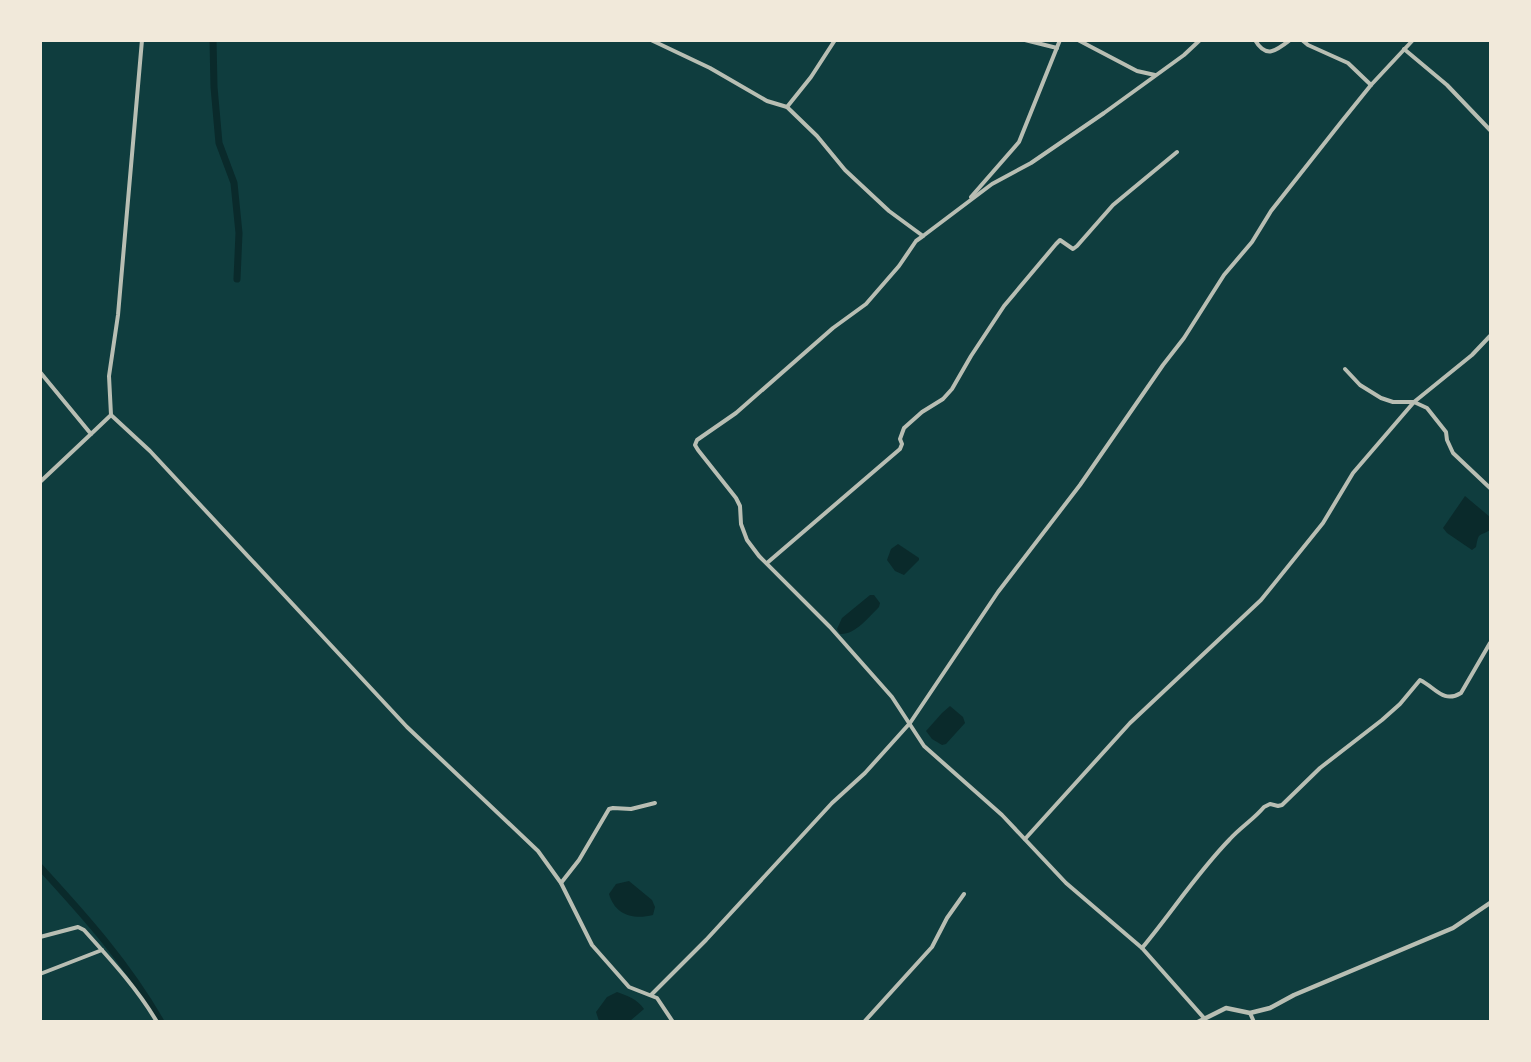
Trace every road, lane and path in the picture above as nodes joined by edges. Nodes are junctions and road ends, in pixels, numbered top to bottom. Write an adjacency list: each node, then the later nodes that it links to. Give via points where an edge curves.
1 (142, 40): 25 (street, via 118,315 108,376)
2 (835, 40): 16 (street)
3 (1025, 40): 12 (street)
4 (1060, 40): 12 (street)
5 (1078, 40): 14 (street)
6 (1200, 40): 14 (street)
7 (1255, 40): 8 (street, via 1267,52)
8 (1290, 40)
9 (1302, 40): 15 (street, via 1348,63)
10 (1413, 40): 13 (street)
11 (652, 41): 16 (street)
12 (1057, 48): 19 (street, via 1019,142)
13 (1404, 49): 15 (street); 17 (street)
14 (1155, 76): 19 (street, via 1054,147)
15 (1371, 85): 31 (street, via 1224,275 1184,338 998,592)
16 (787, 108): 20 (street, via 889,211)
17 (1491, 130)
18 (1177, 152): 29 (street, via 1113,205 1077,246 1073,249 1060,240 1056,244 1004,306 952,389 904,428 900,449)
19 (966, 202): 20 (street)
20 (923, 236): 29 (street, via 866,304 736,413 697,440 698,450 740,506 747,540)
21 (1491, 336): 24 (street)
22 (1345, 369): 24 (street, via 1360,385 1381,398)
23 (40, 372): 26 (street)
24 (1414, 402): 28 (street, via 1427,408 1446,432 1453,453); 33 (street, via 1353,473 1323,523 1261,600 1137,716)
25 (111, 416): 26 (street); 34 (street, via 150,451 407,727 538,851)
26 (92, 434): 27 (street)
27 (40, 482)
28 (1491, 488)
29 (767, 563): 31 (street, via 830,627)
30 (1491, 643): 38 (street, via 1461,693 1439,695 1420,680 1400,704 1320,768 1282,805 1264,807 1183,893)
31 (910, 723): 33 (street, via 924,746); 41 (street)
32 (655, 803): 34 (street, via 609,810)
33 (1025, 839): 38 (street, via 1066,883)
34 (561, 883): 41 (street, via 592,945 629,987)
35 (964, 894): 46 (street, via 932,947)
36 (1491, 903): 42 (street, via 1454,927 1270,1008)
37 (40, 937): 39 (street, via 78,927)
38 (1142, 948): 43 (street)
39 (102, 950): 40 (street); 44 (street)
40 (40, 974)
41 (651, 995): 45 (street)
42 (1250, 1012): 43 (street, via 1226,1008); 48 (street)
43 (1204, 1018): 47 (street)
44 (157, 1022)
45 (673, 1022)
46 (864, 1022)
47 (1198, 1022)
48 (1254, 1022)

